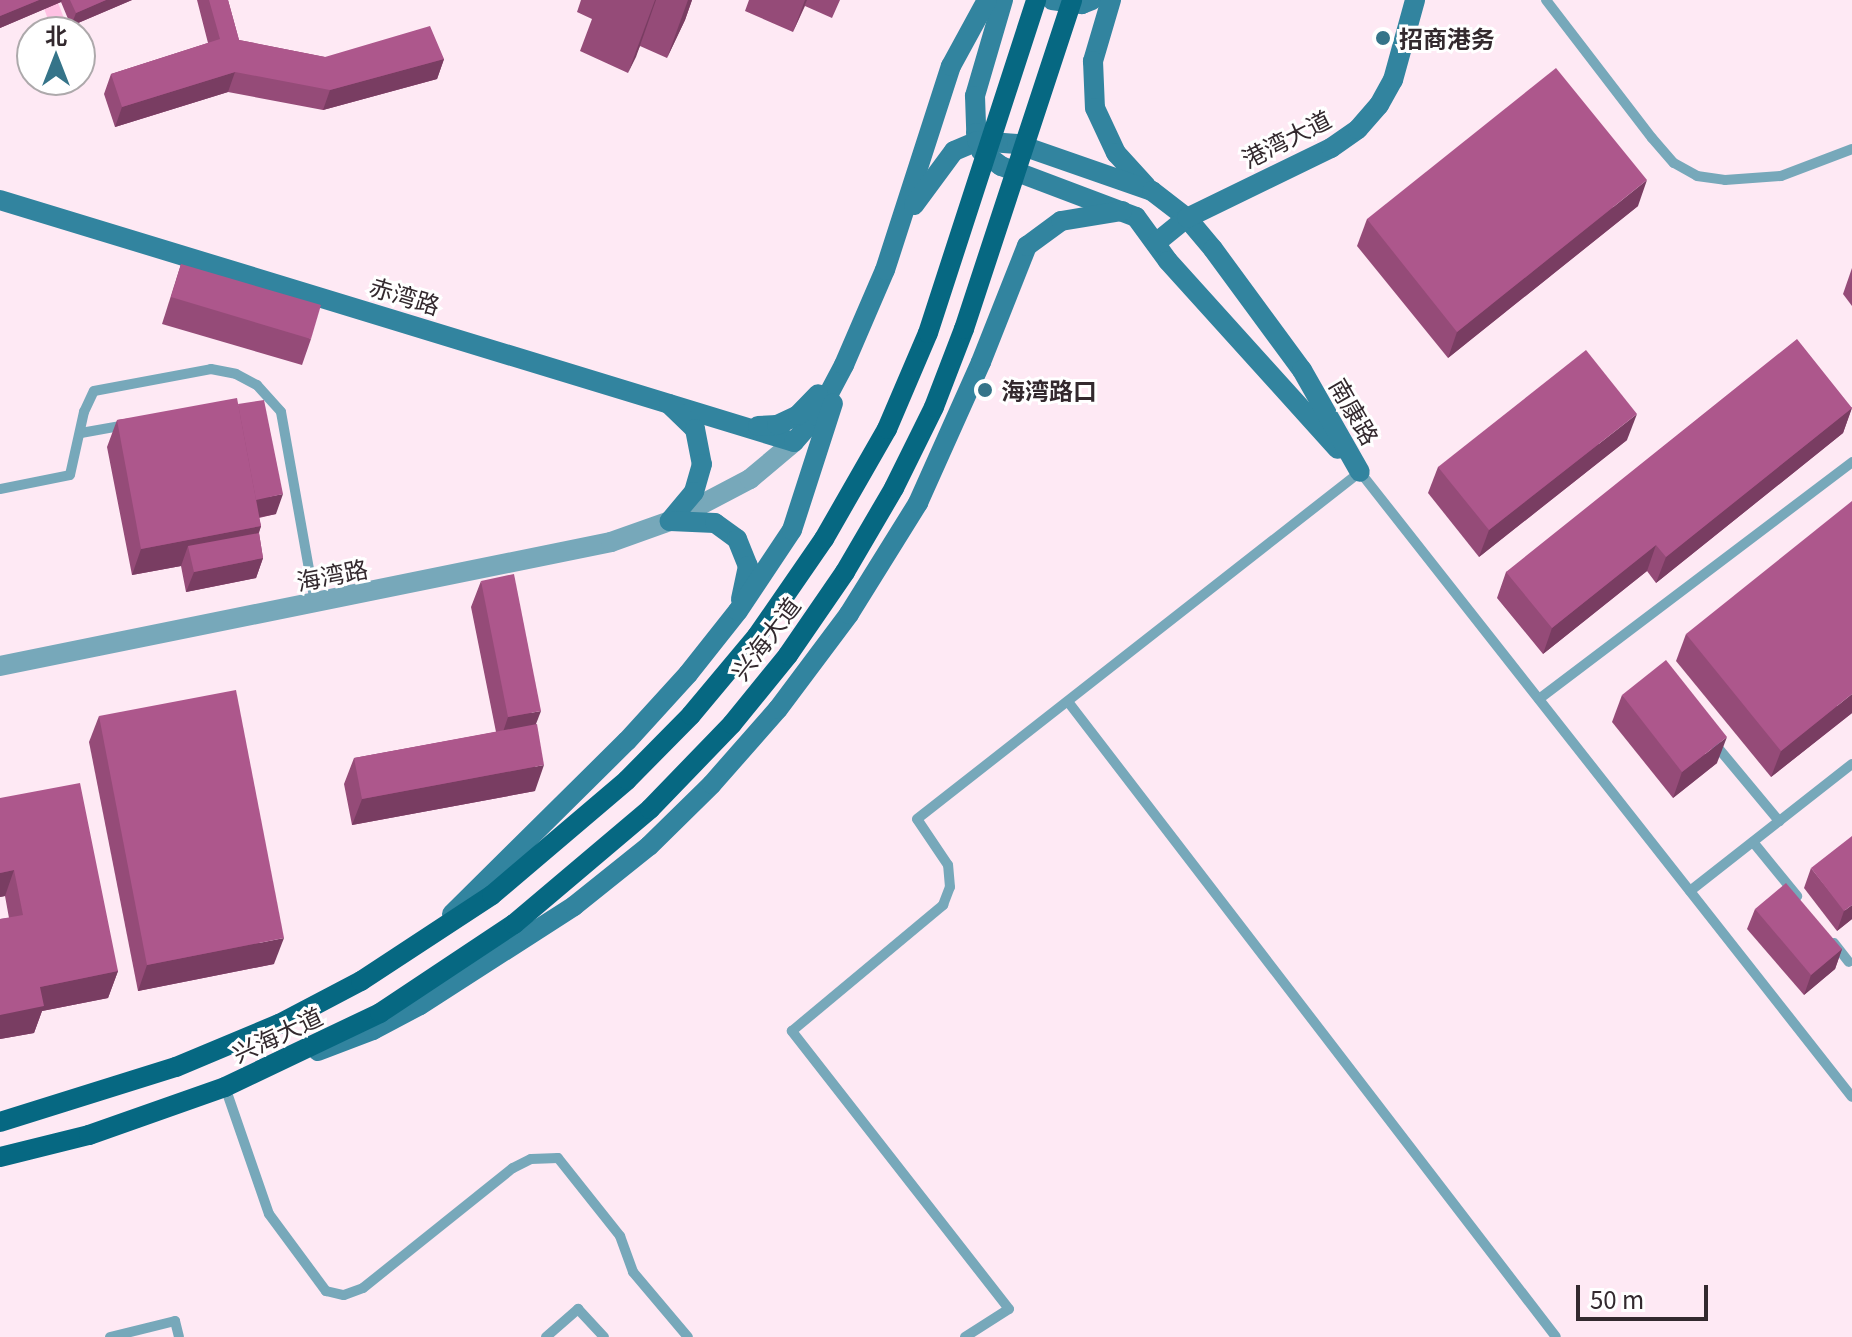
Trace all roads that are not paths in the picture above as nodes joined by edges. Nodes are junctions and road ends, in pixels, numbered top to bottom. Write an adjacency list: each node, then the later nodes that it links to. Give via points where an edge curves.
1 (987, 0): 16 (street, 兴海大道, via 951,66)
2 (1003, 0): 10 (street, via 975,96)
3 (1036, 0): 40 (main road, 兴海大道, bridge, via 928,333 887,429 824,539 757,636 627,780 492,895)
4 (1052, 0): 6 (street)
5 (1072, 0): 42 (main road, 兴海大道, bridge, via 934,407 845,572 788,655 732,724 650,809 514,924 380,1013)
6 (1092, 0)
7 (1111, 0): 12 (street, via 1093,61 1095,108 1116,153)
8 (1415, 0): 15 (street, 港湾大道, via 1393,80 1358,129 1331,148)
9 (1546, 0): 11 (lane, via 1652,138 1674,163 1697,176 1781,176)
10 (977, 141): 12 (street, 南康路, via 1017,144); 14 (street, 南康路, via 1001,166); 16 (street, via 954,151)
11 (1852, 149)
12 (1152, 191): 15 (street, 南康路)
13 (0, 200): 19 (street, 赤湾路)
14 (1122, 211): 17 (street, 南康路, via 1136,217); 42 (street, 兴海大道, via 1061,221 1027,246 918,503 778,709 659,836 574,906 420,1005 373,1030)
15 (1187, 218): 17 (street, 港湾大道); 25 (street, 南康路, via 1302,370)
16 (900, 228): 18 (street, 兴海大道); 21 (street, 兴海大道, via 871,275 810,406 777,425)
17 (1157, 242): 25 (street, 南康路, via 1283,392)
18 (844, 365): 23 (street, 兴海大道, via 817,416); 29 (street, 兴海大道, via 792,530)
19 (663, 400): 21 (street, 赤湾路); 27 (street, via 695,429 701,452 694,492)
20 (142, 421): 22 (lane)
21 (746, 425): 23 (street, 赤湾路)
22 (81, 433): 26 (lane, via 70,475); 28 (lane, via 94,391 211,369 257,385 281,412)
23 (794, 442): 27 (street, 海湾路, via 750,479)
24 (1852, 462): 31 (lane)
25 (1360, 472): 31 (lane); 32 (lane)
26 (0, 489)
27 (670, 521): 28 (street, 海湾路, via 611,542); 29 (street, via 715,523 737,539 748,566)
28 (315, 604): 30 (street, 海湾路)
29 (738, 611): 40 (street, 兴海大道, via 688,674 575,796)
30 (0, 666)
31 (1539, 699): 37 (lane)
32 (1069, 703): 51 (lane, via 917,819 948,865 950,887 943,905 792,1031 1009,1309); 52 (lane)
33 (1704, 731): 35 (lane)
34 (1852, 764): 35 (lane)
35 (1779, 821): 36 (lane)
36 (1753, 842): 37 (lane); 38 (lane)
37 (1690, 891): 43 (lane)
38 (1801, 902)
39 (1830, 938): 41 (lane)
40 (426, 940): 44 (main road, 兴海大道, via 279,1024 176,1067)
41 (1849, 962)
42 (225, 1087): 45 (main road, 兴海大道, via 89,1135); 50 (lane, via 269,1214 326,1291 344,1295 363,1288 513,1168 531,1159 558,1158 620,1236 633,1272)
43 (1852, 1097)
44 (0, 1122)
45 (0, 1157)
46 (110, 1337): 47 (lane, via 175,1321)
47 (179, 1337)
48 (546, 1337): 49 (lane, via 578,1309)
49 (604, 1337)
50 (688, 1337)
51 (965, 1337)
52 (1556, 1337)

